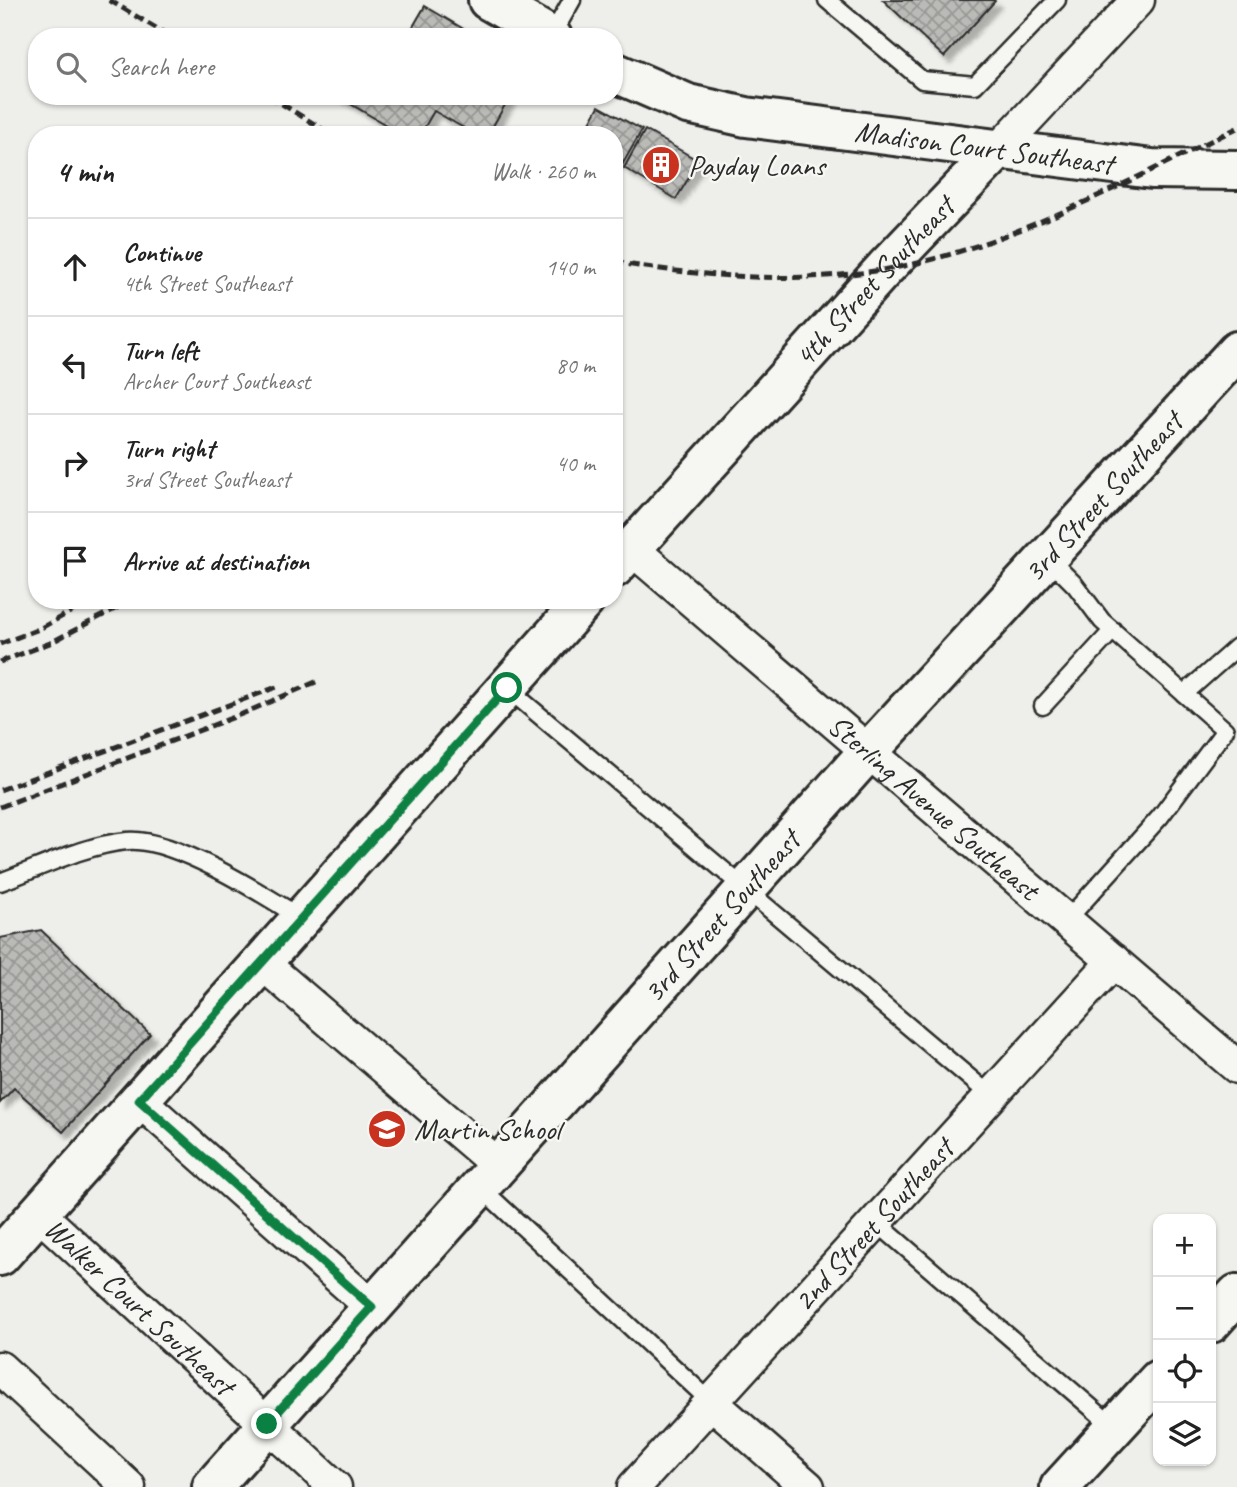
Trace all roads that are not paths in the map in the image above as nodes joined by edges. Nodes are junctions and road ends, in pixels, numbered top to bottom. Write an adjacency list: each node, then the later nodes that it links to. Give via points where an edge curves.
1 (488, 0): 6 (street)
2 (572, 0): 7 (lane)
3 (827, 0): 4 (lane, via 922,80 975,85)
4 (1057, 0)
5 (1138, 0): 9 (street, 4th Street Southeast)
6 (536, 28)
7 (557, 28)
8 (623, 76): 9 (street, Madison Court Southeast, via 707,109)
9 (998, 150): 10 (street, Madison Court Southeast, via 1152,169); 13 (street, 4th Street Southeast)
10 (1237, 170)
11 (1237, 351): 12 (street, 3rd Street Southeast)
12 (1047, 557): 15 (lane); 21 (street, 3rd Street Southeast)
13 (623, 558): 21 (street, Sterling Avenue Southeast)
14 (578, 609): 17 (street)
15 (1113, 631): 18 (lane); 19 (lane)
16 (1237, 647): 18 (lane)
17 (507, 688): 23 (lane); 24 (street)
18 (1184, 694): 20 (lane)
19 (1043, 706)
20 (1231, 736): 25 (lane)
21 (867, 752): 23 (street, 3rd Street Southeast); 25 (street, Sterling Avenue Southeast)
22 (0, 882): 24 (lane, via 97,848 138,840 186,855)
23 (744, 888): 29 (lane); 31 (street, 3rd Street Southeast)
24 (302, 918): 27 (street)
25 (1066, 921): 26 (street, Sterling Avenue Southeast)
26 (1114, 961): 28 (street, Sterling Avenue Southeast); 29 (street, 2nd Street Southeast)
27 (262, 963): 30 (street); 31 (street)
28 (1237, 1067)
29 (990, 1096): 33 (street, 2nd Street Southeast)
30 (139, 1100): 32 (street); 36 (street)
31 (489, 1176): 36 (street, 3rd Street Southeast); 40 (lane)
32 (38, 1213): 34 (street); 41 (street, Walker Court Southeast)
33 (876, 1222): 40 (street, 2nd Street Southeast); 42 (lane)
34 (0, 1256)
35 (1237, 1294): 37 (street)
36 (372, 1307): 41 (street, 3rd Street Southeast)
37 (1216, 1317)
38 (0, 1368): 43 (street)
39 (1153, 1386): 42 (street)
40 (711, 1402): 46 (street, 2nd Street Southeast); 47 (street)
41 (267, 1424): 44 (street, 3rd Street Southeast); 45 (street, Walker Court Southeast)
42 (1115, 1428): 48 (street)
43 (129, 1487)
44 (212, 1487)
45 (335, 1487)
46 (634, 1487)
47 (808, 1487)
48 (1060, 1487)

